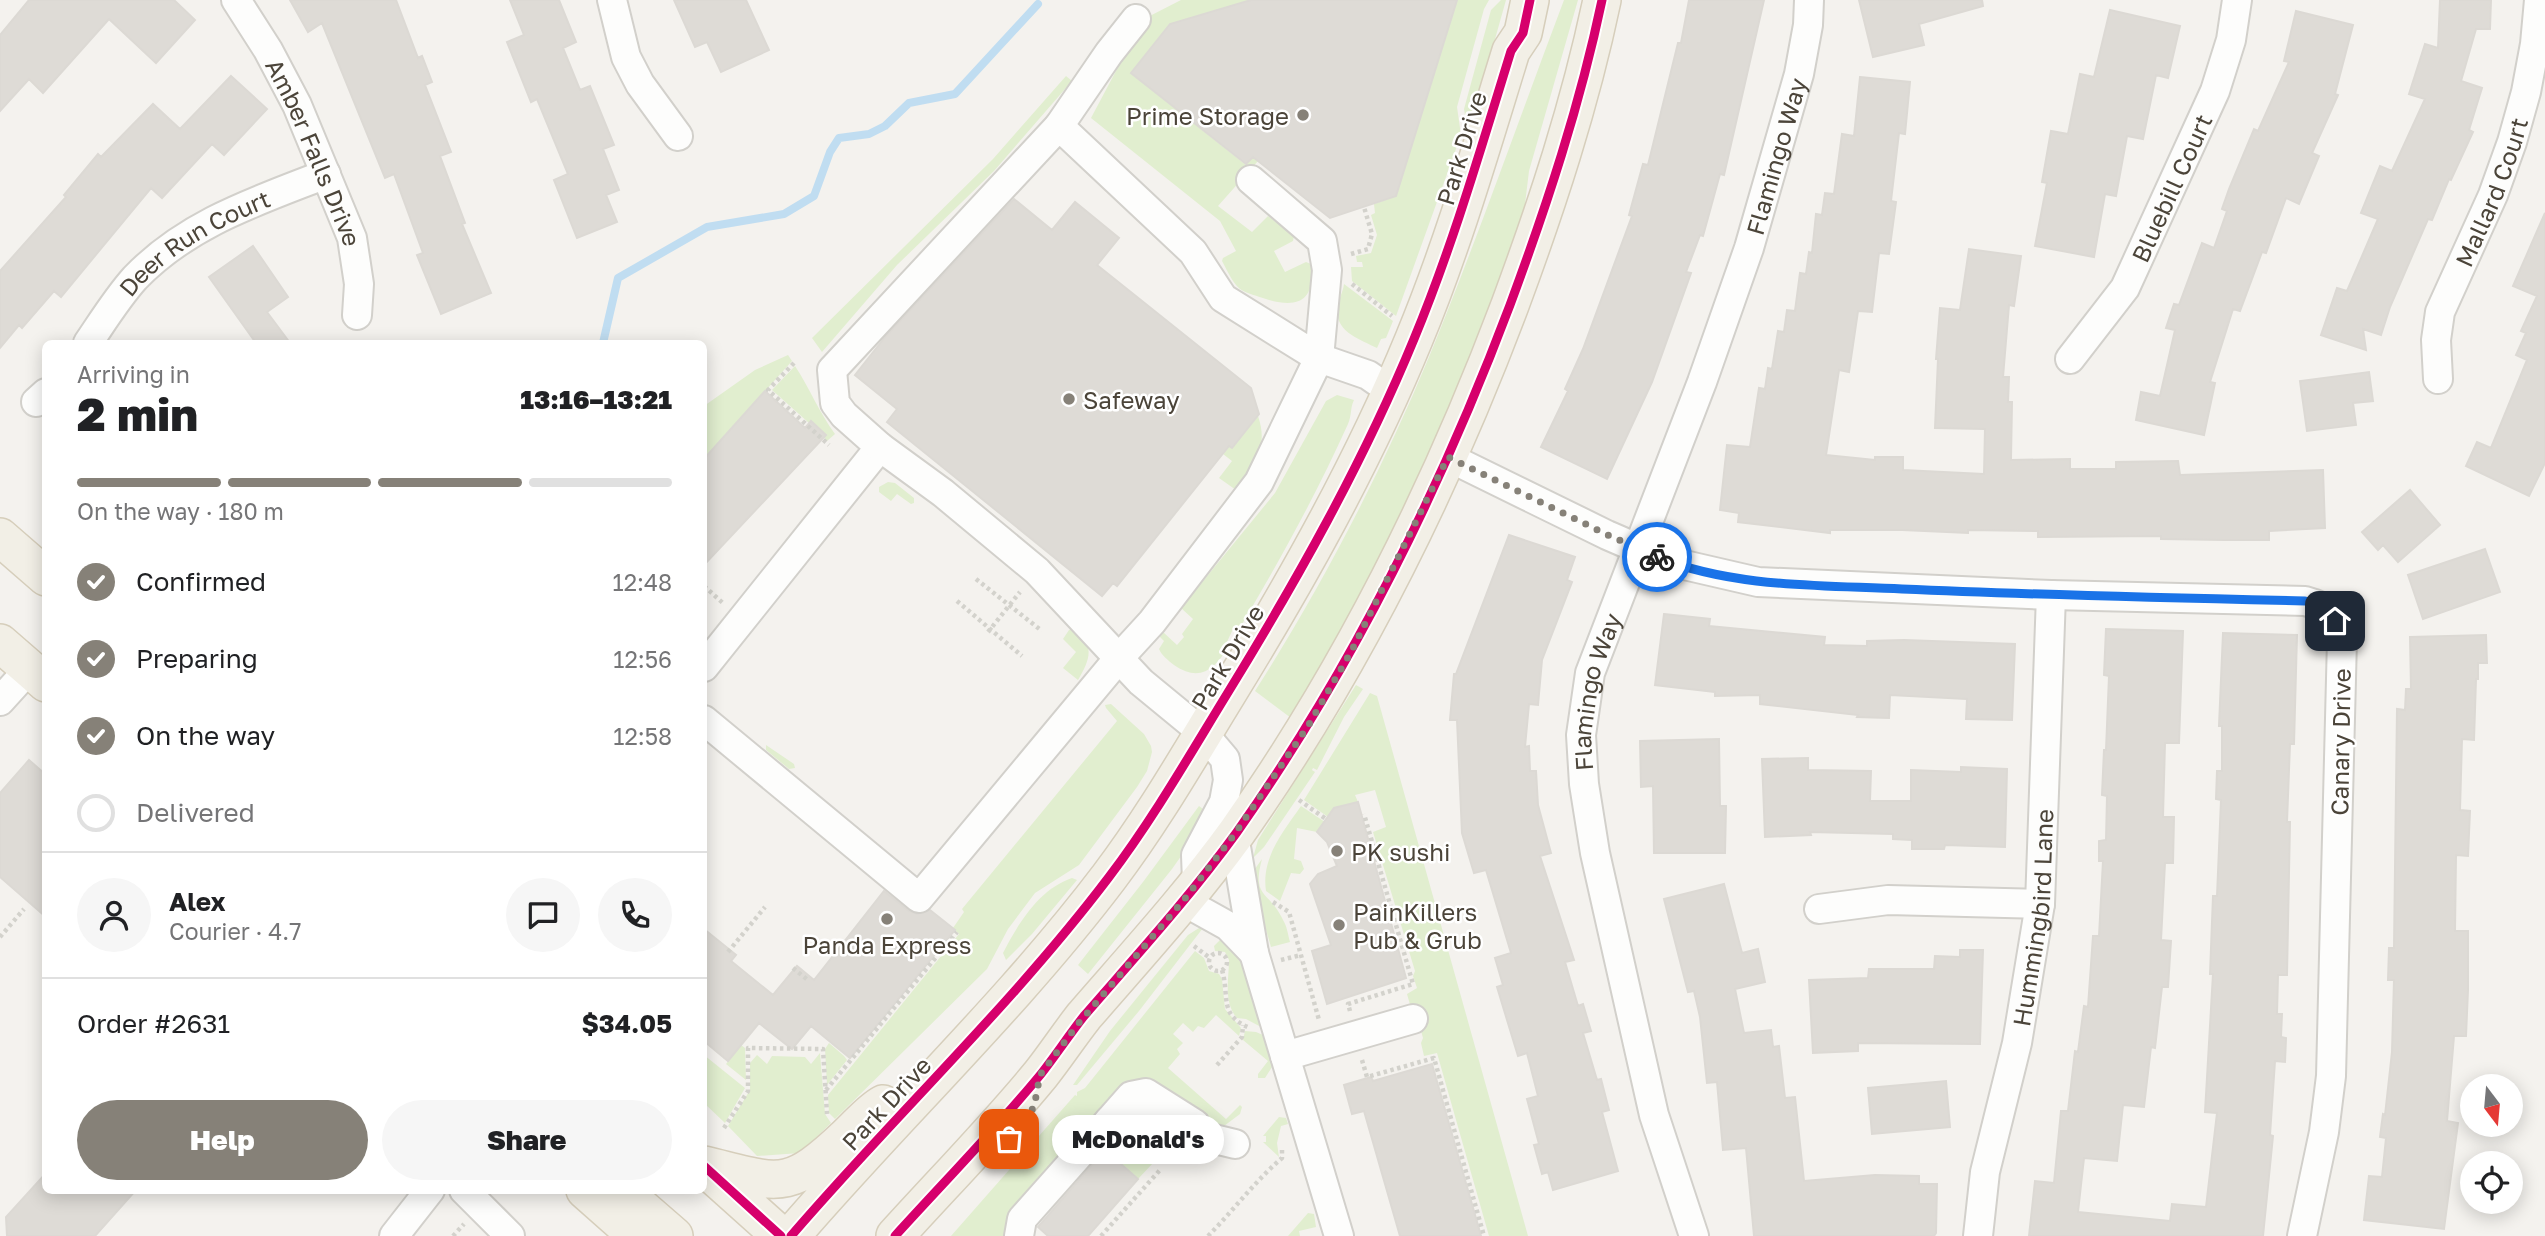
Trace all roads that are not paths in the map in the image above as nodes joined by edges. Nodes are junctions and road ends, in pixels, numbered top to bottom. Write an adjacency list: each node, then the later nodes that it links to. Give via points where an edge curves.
1 (236, 0): 11 (street, Amber Falls Drive, via 297,105)
2 (612, 0): 10 (street, via 626,57)
3 (1530, 0): 18 (main road, Park Drive, via 1461,214)
4 (1602, 0): 20 (main road, via 1587,73 1551,192)
5 (1809, 0): 22 (street, Flamingo Way, via 1799,74 1749,248)
6 (2237, 0): 16 (street, Bluebill Court, via 2231,40 2215,90 2125,288)
7 (2539, 0): 17 (street, Mallard Court, via 2535,44 2512,142 2440,312 2435,340)
8 (1136, 19): 9 (street)
9 (1059, 125): 15 (street, via 1193,252 1223,298); 19 (street, via 832,370 835,403)
10 (678, 136)
11 (326, 174): 13 (street, Amber Falls Drive, via 352,237 359,284); 14 (street, Deer Run Court, via 240,206 170,249 137,276)
12 (1251, 180): 15 (street, via 1322,241 1326,270)
13 (357, 314)
14 (90, 340)
15 (1319, 358): 18 (street, via 1368,375); 26 (street, via 1259,482)
16 (2070, 359)
17 (2438, 379)
18 (1391, 391): 31 (main road, Park Drive, via 1283,602)
19 (880, 447): 26 (street, via 1037,571); 27 (street)
20 (1448, 457): 22 (street, Canary Drive); 32 (main road, via 1351,652 1308,726)
21 (0, 537): 23 (main road)
22 (1638, 549): 24 (street, Canary Drive, via 1667,561 1758,582); 58 (street, Flamingo Way, via 1590,673 1581,735 1584,784 1595,853 1654,1115)
23 (42, 573)
24 (2051, 595): 34 (street, Hummingbird Lane); 60 (street, Canary Drive, via 2305,601 2322,606 2335,621 2342,639 2331,1076)
25 (0, 643): 28 (main road)
26 (1119, 658): 30 (street, via 919,898); 31 (street, via 1140,682)
27 (707, 663)
28 (37, 676): 29 (street)
29 (0, 701)
30 (707, 722)
31 (1203, 733): 33 (street, via 1225,760 1228,780 1224,802 1196,855); 40 (main road, Park Drive, via 1110,877 1016,991)
32 (1234, 835): 33 (main road); 36 (street)
33 (1190, 892): 36 (street); 39 (main road)
34 (2040, 904): 35 (street, via 1888,900); 59 (street, Hummingbird Lane, via 2017,1043 1985,1172)
35 (1819, 909)
36 (1254, 953): 38 (street)
37 (1413, 1019): 38 (street)
38 (1285, 1056): 57 (street)
39 (1040, 1075): 54 (main road); 55 (main road, via 1034,1107)
40 (924, 1091): 42 (main road, via 880,1105 822,1160 795,1177 761,1179); 53 (main road, Park Drive)
41 (1235, 1144): 56 (street, via 1200,1135 1195,1124 1146,1093 1131,1096 1021,1219)
42 (707, 1167)
43 (707, 1169): 52 (main road)
44 (427, 1194): 48 (street)
45 (468, 1194): 49 (street)
46 (590, 1194): 50 (main road)
47 (626, 1194): 51 (main road)
48 (394, 1236)
49 (510, 1236)
50 (637, 1236)
51 (674, 1236)
52 (781, 1236)
53 (791, 1236)
54 (895, 1236)
55 (922, 1236)
56 (1019, 1236)
57 (1339, 1236)
58 (1694, 1236)
59 (1978, 1236)
60 (2302, 1236)

